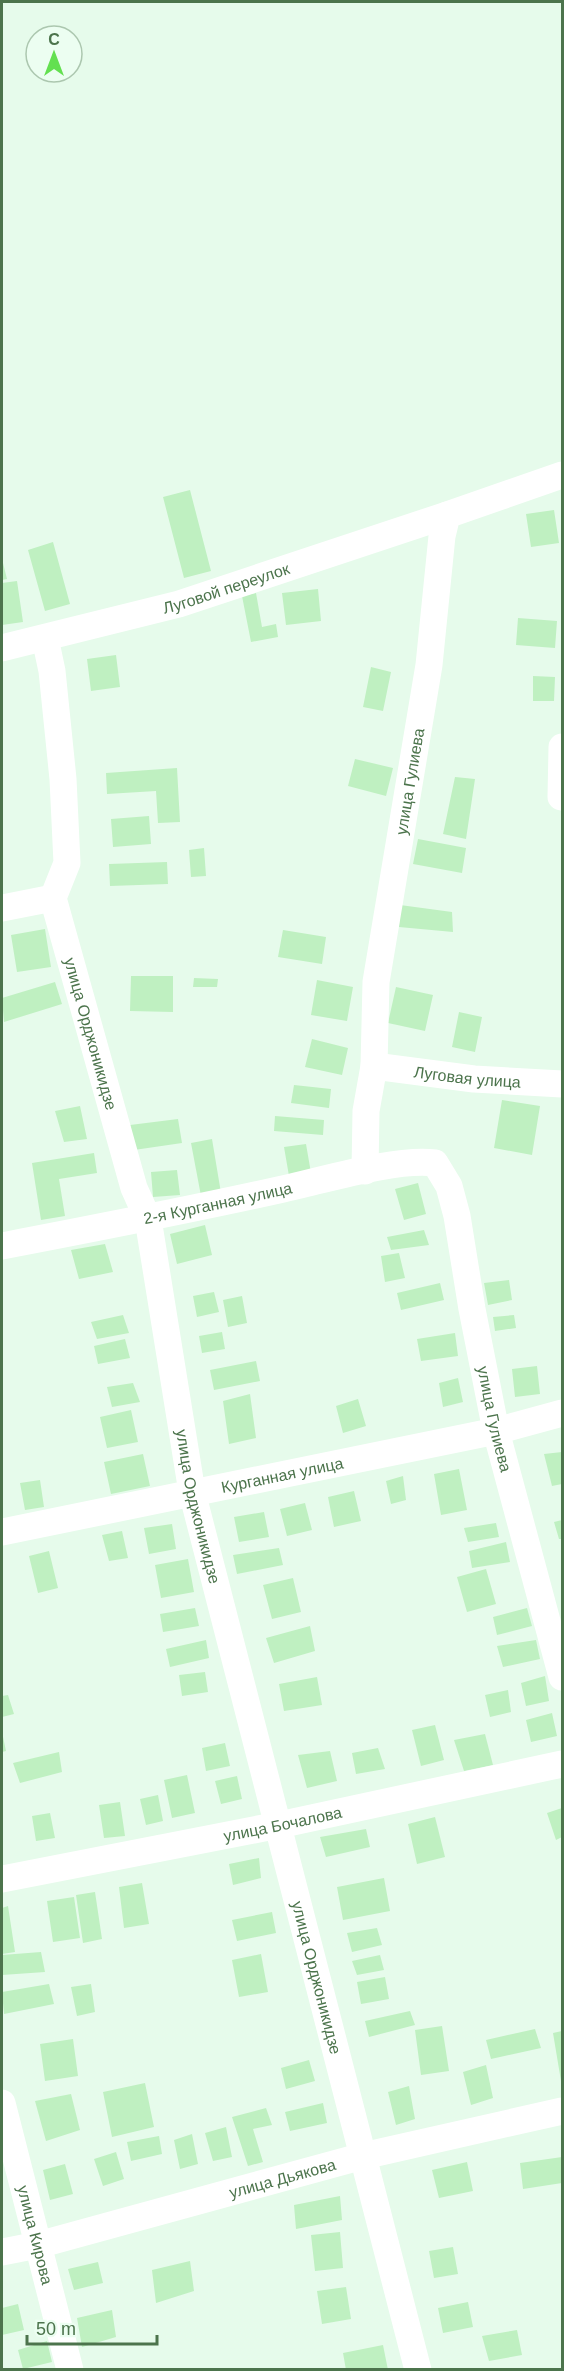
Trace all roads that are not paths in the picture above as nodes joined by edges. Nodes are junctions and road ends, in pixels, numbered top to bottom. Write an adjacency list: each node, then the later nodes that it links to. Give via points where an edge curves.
1 (561, 481): 2 (street)
2 (447, 515): 3 (street, Луговой переулок, via 179,604); 9 (street, улица Гулиева, via 429,665 376,982)
3 (45, 638): 4 (street, Луговой переулок); 7 (street, via 63,779 67,863)
4 (2, 648)
5 (562, 747): 6 (street)
6 (561, 797)
7 (53, 898): 8 (street); 13 (street, улица Орджоникидзе, via 134,1188)
8 (2, 908)
9 (374, 1066): 10 (street, Луговая улица, via 474,1079); 12 (street, улица Гулиева, via 366,1111)
10 (562, 1084)
11 (435, 1163): 12 (street, 2-я Курганная улица, via 419,1161); 16 (street, улица Гулиева, via 449,1186 458,1216)
12 (365, 1171): 13 (street, 2-я Курганная улица)
13 (148, 1219): 14 (street, 2-я Курганная улица); 17 (street, улица Орджоникидзе)
14 (2, 1246)
15 (562, 1413): 16 (street, Курганная улица)
16 (496, 1431): 17 (street, Курганная улица); 19 (street, улица Гулиева)
17 (192, 1492): 18 (street, Курганная улица); 21 (street, улица Орджоникидзе)
18 (2, 1533)
19 (562, 1677)
20 (562, 1764): 21 (street, улица Бочалова)
21 (279, 1825): 22 (street, улица Бочалова); 25 (street, улица Орджоникидзе)
22 (2, 1879)
23 (2, 2103): 26 (street, улица Кирова)
24 (562, 2111): 25 (street, улица Дьякова)
25 (363, 2157): 26 (street, улица Дьякова); 29 (street, улица Орджоникидзе)
26 (38, 2245): 27 (street, улица Дьякова); 28 (street, улица Кирова)
27 (2, 2252)
28 (70, 2370)
29 (418, 2370)

